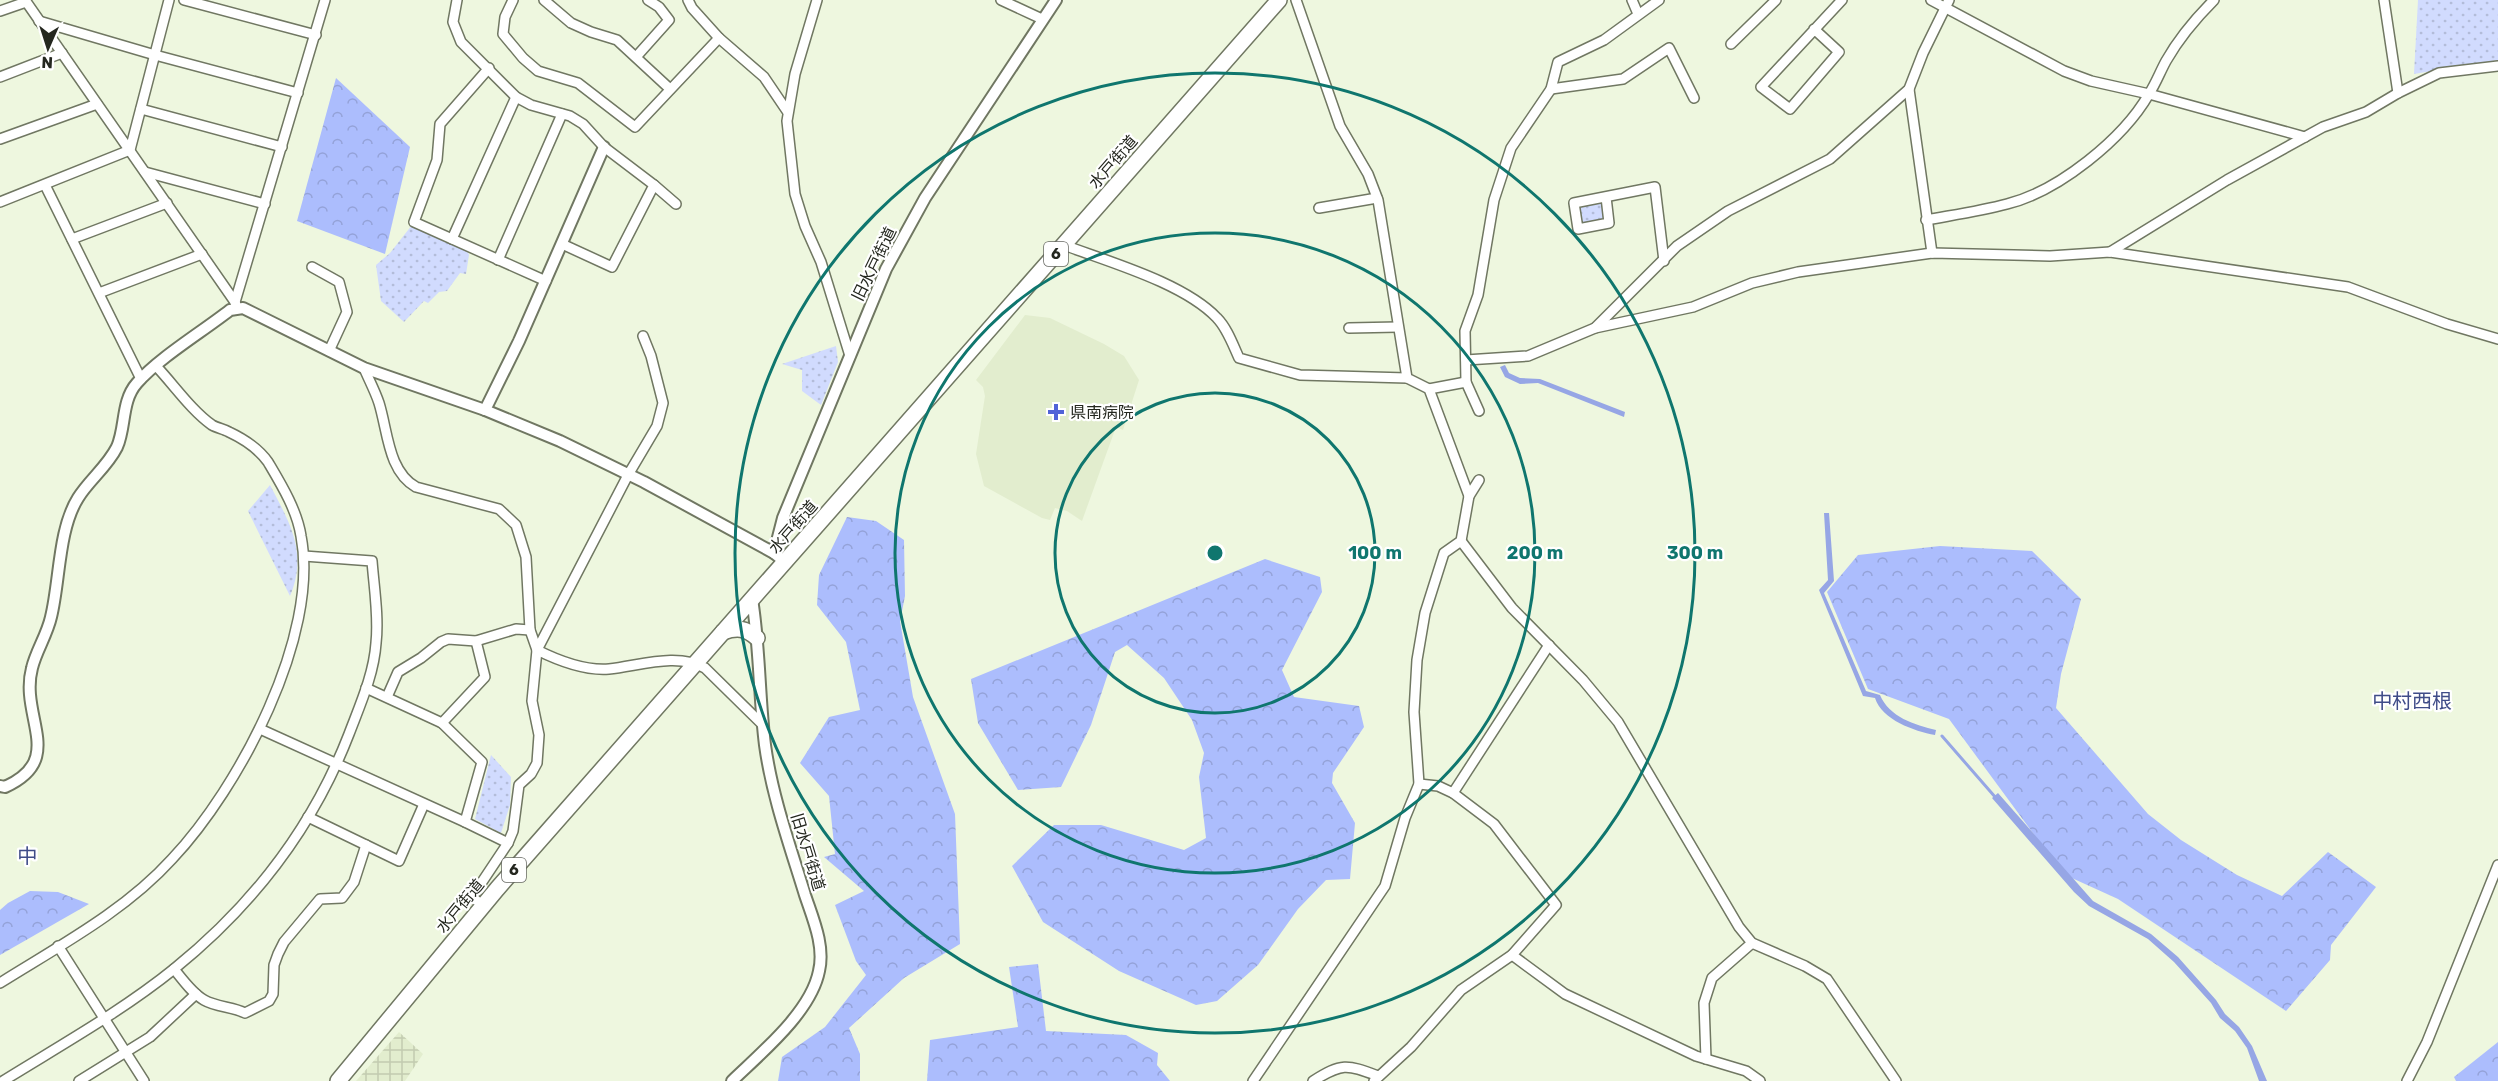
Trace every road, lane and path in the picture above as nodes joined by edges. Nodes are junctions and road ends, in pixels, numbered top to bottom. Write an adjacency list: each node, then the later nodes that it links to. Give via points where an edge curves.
1 (170, 0): 34 (street)
2 (184, 0): 30 (street)
3 (325, 0): 30 (street)
4 (457, 0): 37 (street, via 453,22 461,42)
5 (513, 0): 40 (street, via 503,34 523,58 538,71 578,83 628,123 635,126)
6 (544, 0): 35 (street, via 571,23 616,40)
7 (648, 0): 35 (street, via 669,20)
8 (688, 0): 31 (street)
9 (809, 0): 26 (street)
10 (817, 0): 26 (street)
11 (1001, 0): 27 (street)
12 (1056, 0): 27 (street, 旧水戸街道)
13 (1279, 0): 70 (highway, 水戸街道 / 6)
14 (1296, 0): 60 (street, via 1340,126)
15 (1632, 0): 25 (street)
16 (1659, 0): 25 (street)
17 (1776, 0): 32 (street)
18 (1842, 0): 29 (street)
19 (1931, 0): 23 (street)
20 (2214, 0): 44 (street, via 2172,51)
21 (2385, 0): 43 (street)
22 (26, 1): 24 (street); 28 (street)
23 (1947, 3): 39 (street); 44 (street, via 2064,71)
24 (0, 11)
25 (1638, 14): 41 (street, via 1604,40 1558,62)
26 (812, 16): 49 (street)
27 (1041, 19): 86 (street, 旧水戸街道, via 925,198 886,269)
28 (39, 21): 33 (street); 34 (street)
29 (1814, 30): 29 (street, via 1761,87 1790,109 1839,52)
30 (316, 34): 42 (street)
31 (719, 38): 40 (street); 49 (street, via 764,76)
32 (1731, 45)
33 (62, 53): 38 (street); 47 (street)
34 (155, 55): 42 (street); 48 (street)
35 (636, 57): 40 (street)
36 (2498, 66): 43 (street, via 2439,73)
37 (489, 68): 45 (street); 68 (street, via 440,124 438,160 414,222)
38 (0, 77)
39 (1910, 88): 66 (street); 75 (street, via 1830,159 1728,211 1677,246)
40 (670, 89)
41 (1551, 89): 46 (street, via 1623,79 1669,48); 87 (street, via 1511,148 1494,200 1478,295 1465,330)
42 (298, 93): 53 (street)
43 (2397, 93): 51 (street, via 2366,112)
44 (2149, 94): 51 (street); 66 (street, via 2102,150 2047,188 2009,204)
45 (516, 97): 50 (street); 68 (street)
46 (1694, 98)
47 (97, 104): 52 (street); 55 (street)
48 (141, 109): 53 (street); 55 (street)
49 (787, 111): 86 (street, via 795,194)
50 (562, 114): 54 (street, via 583,124); 74 (street)
51 (2305, 137): 71 (street)
52 (0, 139)
53 (282, 147): 63 (street)
54 (604, 147): 58 (street); 69 (street)
55 (130, 150): 56 (street); 57 (street)
56 (145, 172): 62 (street); 63 (street)
57 (45, 185): 61 (street); 67 (street)
58 (654, 185): 64 (street); 69 (street, via 612,267)
59 (1606, 197): 59 (street, via 1574,203 1578,229 1609,224); 75 (street, via 1655,187)
60 (1377, 198): 65 (street); 80 (street)
61 (0, 201)
62 (167, 203): 67 (street); 73 (street)
63 (266, 204): 79 (street)
64 (676, 204)
65 (1319, 208)
66 (1926, 220): 72 (street)
67 (72, 239): 78 (street)
68 (452, 239): 74 (street)
69 (562, 244): 77 (street)
70 (1064, 245): 90 (street, via 1147,275 1193,299 1217,318 1239,358 1300,375); 101 (highway, 水戸街道 / 6)
71 (2110, 252): 72 (street, via 2050,256); 84 (street, via 2348,287)
72 (1932, 253): 81 (street, via 1798,272 1752,284 1693,307)
73 (202, 254): 78 (street); 79 (street)
74 (498, 260): 77 (street)
75 (1664, 261): 81 (street)
76 (312, 267): 85 (street, via 339,282 347,312)
77 (546, 280): 94 (street)
78 (99, 293): 91 (street)
79 (236, 305): 85 (street); 88 (street)
80 (1398, 327): 82 (street); 90 (street)
81 (1594, 327): 87 (street, via 1528,356)
82 (1349, 328)
83 (643, 336): 96 (street, via 663,403 657,426)
84 (2498, 339)
85 (329, 351): 89 (street)
86 (850, 356): 101 (street, 旧水戸街道, via 783,518)
87 (1466, 360): 92 (street)
88 (156, 366): 91 (street); 100 (street, via 213,426 244,440 267,461 294,512)
89 (364, 368): 94 (street); 103 (street, via 378,400 397,469 405,480 416,487 499,509 516,525 526,557)
90 (1407, 378): 93 (street)
91 (141, 379): 117 (street, via 126,402 117,447 77,498 63,541 55,601 29,686 39,748 35,765 20,780)
92 (1466, 382): 93 (street); 95 (street)
93 (1429, 389): 98 (street)
94 (485, 410): 96 (street)
95 (1479, 411)
96 (628, 475): 101 (street); 108 (street)
97 (1479, 480): 98 (street)
98 (1469, 496): 99 (street)
99 (1461, 541): 107 (street, via 1512,608); 116 (street, via 1444,553 1425,613 1414,712)
100 (304, 556): 110 (street, via 372,561 376,643); 114 (street, via 298,618)
101 (780, 558): 102 (highway, 水戸街道 / 6)
102 (752, 600): 104 (highway, 水戸街道 / 6); 105 (street, 旧水戸街道)
103 (530, 630): 106 (street, via 516,629); 108 (street)
104 (723, 632): 105 (highway, via 739,628); 109 (highway, 水戸街道 / 6)
105 (757, 638): 113 (street, 旧水戸街道)
106 (476, 641): 111 (street, via 441,642 398,672); 112 (street, via 485,676)
107 (1549, 645): 118 (street); 126 (street, via 1618,722)
108 (537, 650): 109 (street, via 585,668 609,669 645,662); 122 (street, via 532,701 539,735 537,763 519,785 516,820)
109 (697, 663): 113 (street); 125 (highway, 水戸街道 / 6)
110 (366, 688): 111 (street); 115 (street)
111 (387, 696): 112 (street)
112 (442, 723): 121 (street, via 482,762)
113 (763, 725): 140 (street, 旧水戸街道, via 778,803 821,960 817,980 804,1003 786,1027)
114 (260, 729): 115 (street); 127 (street, via 230,784 171,861 104,917)
115 (337, 765): 119 (street); 120 (street)
116 (1419, 784): 118 (street); 141 (street, via 1385,886)
117 (0, 786)
118 (1453, 793): 128 (street, via 1494,824 1556,905)
119 (424, 804): 121 (street); 123 (street, via 399,861)
120 (308, 818): 123 (street); 129 (street, via 247,901)
121 (465, 822): 122 (street)
122 (508, 843): 125 (street, via 472,897)
123 (366, 845): 131 (street, via 354,882 342,898 320,899 284,942 274,965 269,1001 245,1013)
124 (2498, 866): 145 (street, via 2427,1042)
125 (483, 906): 139 (highway, 水戸街道 / 6)
126 (1752, 944): 134 (street, via 1712,978 1704,1003); 144 (street, via 1827,979)
127 (58, 946): 130 (street); 132 (street)
128 (1512, 955): 134 (street, via 1565,994); 135 (street, via 1461,990 1411,1047)
129 (174, 969): 131 (street); 132 (street)
130 (0, 983)
131 (196, 994): 133 (street, via 150,1037)
132 (103, 1018): 133 (street); 136 (street)
133 (124, 1053): 137 (street); 138 (street)
134 (1706, 1059): 143 (street, via 1746,1071)
135 (1376, 1079): 142 (street, via 1358,1068 1335,1067)
136 (3, 1081)
137 (79, 1081)
138 (144, 1081)
139 (338, 1081)
140 (732, 1081)
141 (1253, 1081)
142 (1313, 1081)
143 (1760, 1081)
144 (1896, 1081)
145 (2407, 1081)

